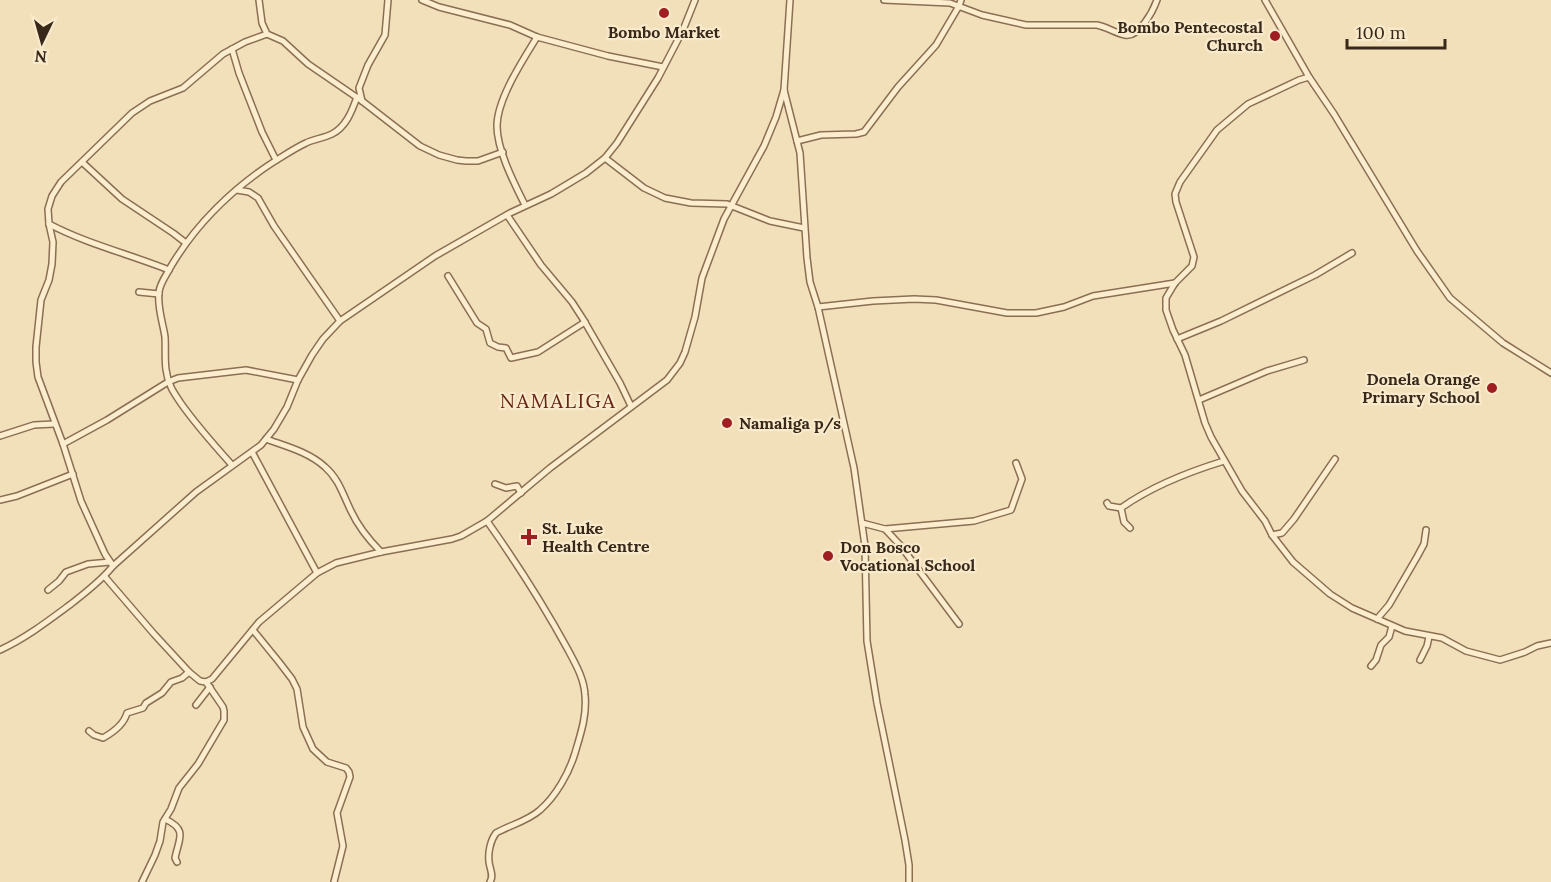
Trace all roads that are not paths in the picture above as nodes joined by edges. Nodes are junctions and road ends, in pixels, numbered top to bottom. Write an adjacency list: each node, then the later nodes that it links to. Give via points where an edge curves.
1 (259, 0): 10 (street)
2 (388, 0): 15 (street, via 385,35)
3 (422, 0): 11 (street)
4 (695, 0): 13 (street)
5 (790, 0): 16 (street)
6 (884, 0): 9 (street)
7 (1157, 0): 9 (street, via 1140,29 1130,35 1097,26 1026,25 982,15)
8 (1265, 0): 14 (street)
9 (960, 3): 19 (street, via 936,45 864,132)
10 (267, 34): 12 (street); 17 (street, via 283,41)
11 (537, 37): 13 (street); 20 (street, via 499,109 497,128)
12 (232, 48): 22 (street); 23 (street, via 183,88 132,113)
13 (663, 67): 21 (street)
14 (1309, 77): 34 (street, via 1241,109 1217,130 1180,182 1176,202 1194,262); 42 (street, via 1450,298 1503,343)
15 (359, 88): 17 (street); 18 (street)
16 (784, 90): 19 (street); 26 (street, via 764,146)
17 (348, 91): 18 (street)
18 (359, 99): 20 (street, via 420,146 439,155 472,162); 22 (street, via 332,134 307,142)
19 (797, 141): 29 (street)
20 (503, 152): 25 (street)
21 (605, 158): 25 (street, via 569,184); 26 (street, via 644,188 665,198)
22 (276, 160): 24 (street)
23 (82, 162): 28 (street, via 52,196); 30 (street, via 122,199)
24 (237, 190): 30 (street); 38 (street, via 258,198)
25 (525, 205): 27 (street)
26 (731, 205): 29 (street, via 770,221); 46 (street, via 705,268 680,363 667,380)
27 (507, 215): 38 (street, via 435,256); 39 (street)
28 (49, 224): 32 (street); 47 (street, via 52,264 40,300 36,362)
29 (804, 228): 37 (street, via 810,282)
30 (186, 243): 32 (street)
31 (1352, 253): 40 (street, via 1315,276)
32 (169, 270): 36 (street)
33 (448, 276): 39 (street, via 477,323 486,329 490,343 506,348 511,358 538,352)
34 (1175, 283): 37 (street, via 1093,296 1036,313 1007,313 914,299); 40 (street, via 1165,304)
35 (139, 292): 36 (street)
36 (159, 294): 44 (street)
37 (818, 307): 63 (street, via 854,468)
38 (340, 321): 43 (street)
39 (585, 321): 46 (street)
40 (1177, 339): 45 (street)
41 (1304, 360): 45 (street)
42 (1551, 373)
43 (298, 380): 44 (street, via 246,370); 49 (street, via 287,407)
44 (168, 382): 50 (street); 55 (street, via 196,425)
45 (1199, 400): 53 (street, via 1205,423)
46 (631, 406): 58 (street)
47 (54, 424): 48 (street, via 34,425); 50 (street)
48 (0, 436)
49 (266, 439): 51 (street); 68 (street, via 324,465 335,478 359,526)
50 (63, 444): 56 (street)
51 (252, 452): 55 (street); 70 (street)
52 (1335, 459): 67 (street, via 1294,519 1282,533)
53 (1224, 461): 61 (street, via 1183,475); 67 (street)
54 (1016, 463): 65 (street, via 1022,479 1011,510 974,521)
55 (232, 465): 69 (street)
56 (73, 474): 59 (street); 69 (street, via 97,538)
57 (495, 484): 58 (street, via 517,486)
58 (521, 493): 62 (street)
59 (0, 500)
60 (1107, 503): 61 (street)
61 (1121, 508): 64 (street, via 1124,522)
62 (487, 521): 68 (street, via 452,540); 90 (street, via 558,629 575,662 586,703 583,728 565,778 538,812 493,837)
63 (862, 523): 65 (street); 91 (street, via 867,641 905,840)
64 (1130, 528)
65 (885, 529): 74 (street)
66 (1426, 530): 73 (street, via 1417,557)
67 (1272, 535): 73 (street, via 1293,562 1323,588 1352,608)
68 (381, 552): 70 (street, via 336,563)
69 (112, 564): 71 (street); 72 (street, via 87,564 66,572)
70 (316, 573): 76 (street)
71 (105, 577): 79 (street, via 28,635); 82 (street)
72 (48, 590)
73 (1377, 618): 75 (street)
74 (959, 624)
75 (1392, 626): 77 (street); 81 (street)
76 (253, 630): 83 (street); 89 (street, via 297,689 303,727 313,749 327,762 349,772 337,813 343,846)
77 (1429, 637): 78 (street, via 1442,638 1466,651 1500,660); 80 (street)
78 (1551, 643)
79 (0, 650)
80 (1420, 660)
81 (1371, 666)
82 (189, 672): 83 (street); 85 (street, via 171,682 143,708 127,713 125,720 103,738)
83 (208, 685): 84 (street); 86 (street, via 223,707 224,720 179,788)
84 (196, 705)
85 (89, 731)
86 (165, 819): 87 (street, via 180,829); 88 (street)
87 (177, 862)
88 (142, 882)
89 (334, 882)
90 (490, 882)
91 (909, 882)

